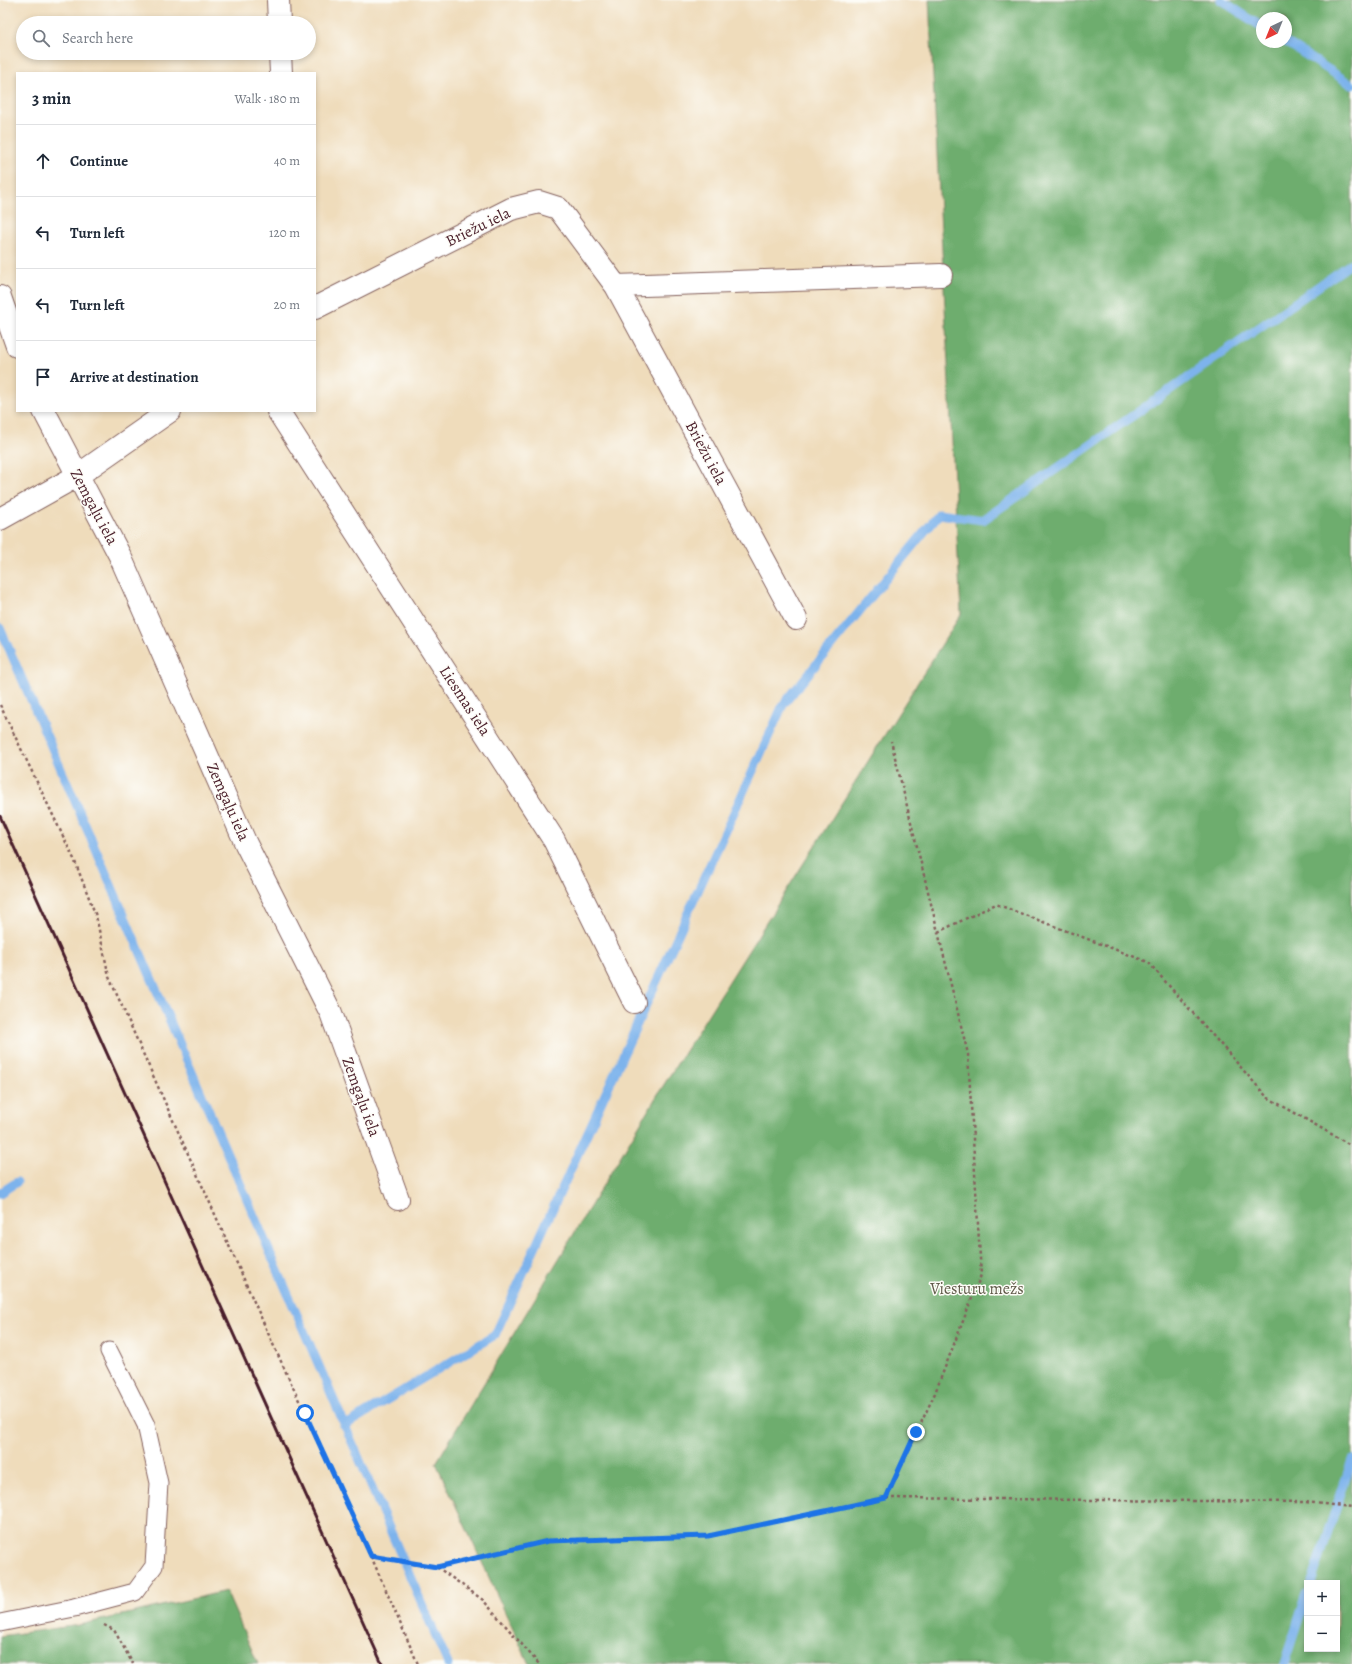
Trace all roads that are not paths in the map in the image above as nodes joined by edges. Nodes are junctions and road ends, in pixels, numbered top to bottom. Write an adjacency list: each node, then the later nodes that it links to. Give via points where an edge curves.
1 (278, 0): 2 (street)
2 (279, 16)
3 (280, 60): 4 (street)
4 (281, 72)
5 (941, 275): 6 (street)
6 (616, 286): 8 (street, Briežu iela, via 558,208 539,202 511,209); 15 (street, Briežu iela)
7 (0, 297): 9 (street)
8 (316, 307)
9 (16, 343)
10 (45, 412): 13 (street, Zemgaļu iela)
11 (169, 412): 13 (street)
12 (279, 412): 16 (street, Liesmas iela, via 554,840)
13 (77, 476): 14 (street); 17 (street, Zemgaļu iela, via 120,556 246,844 331,1013)
14 (0, 519)
15 (796, 619)
16 (634, 1002)
17 (398, 1199)
18 (109, 1351): 19 (lane, via 146,1425 159,1483 154,1566 135,1592)
19 (0, 1623)

